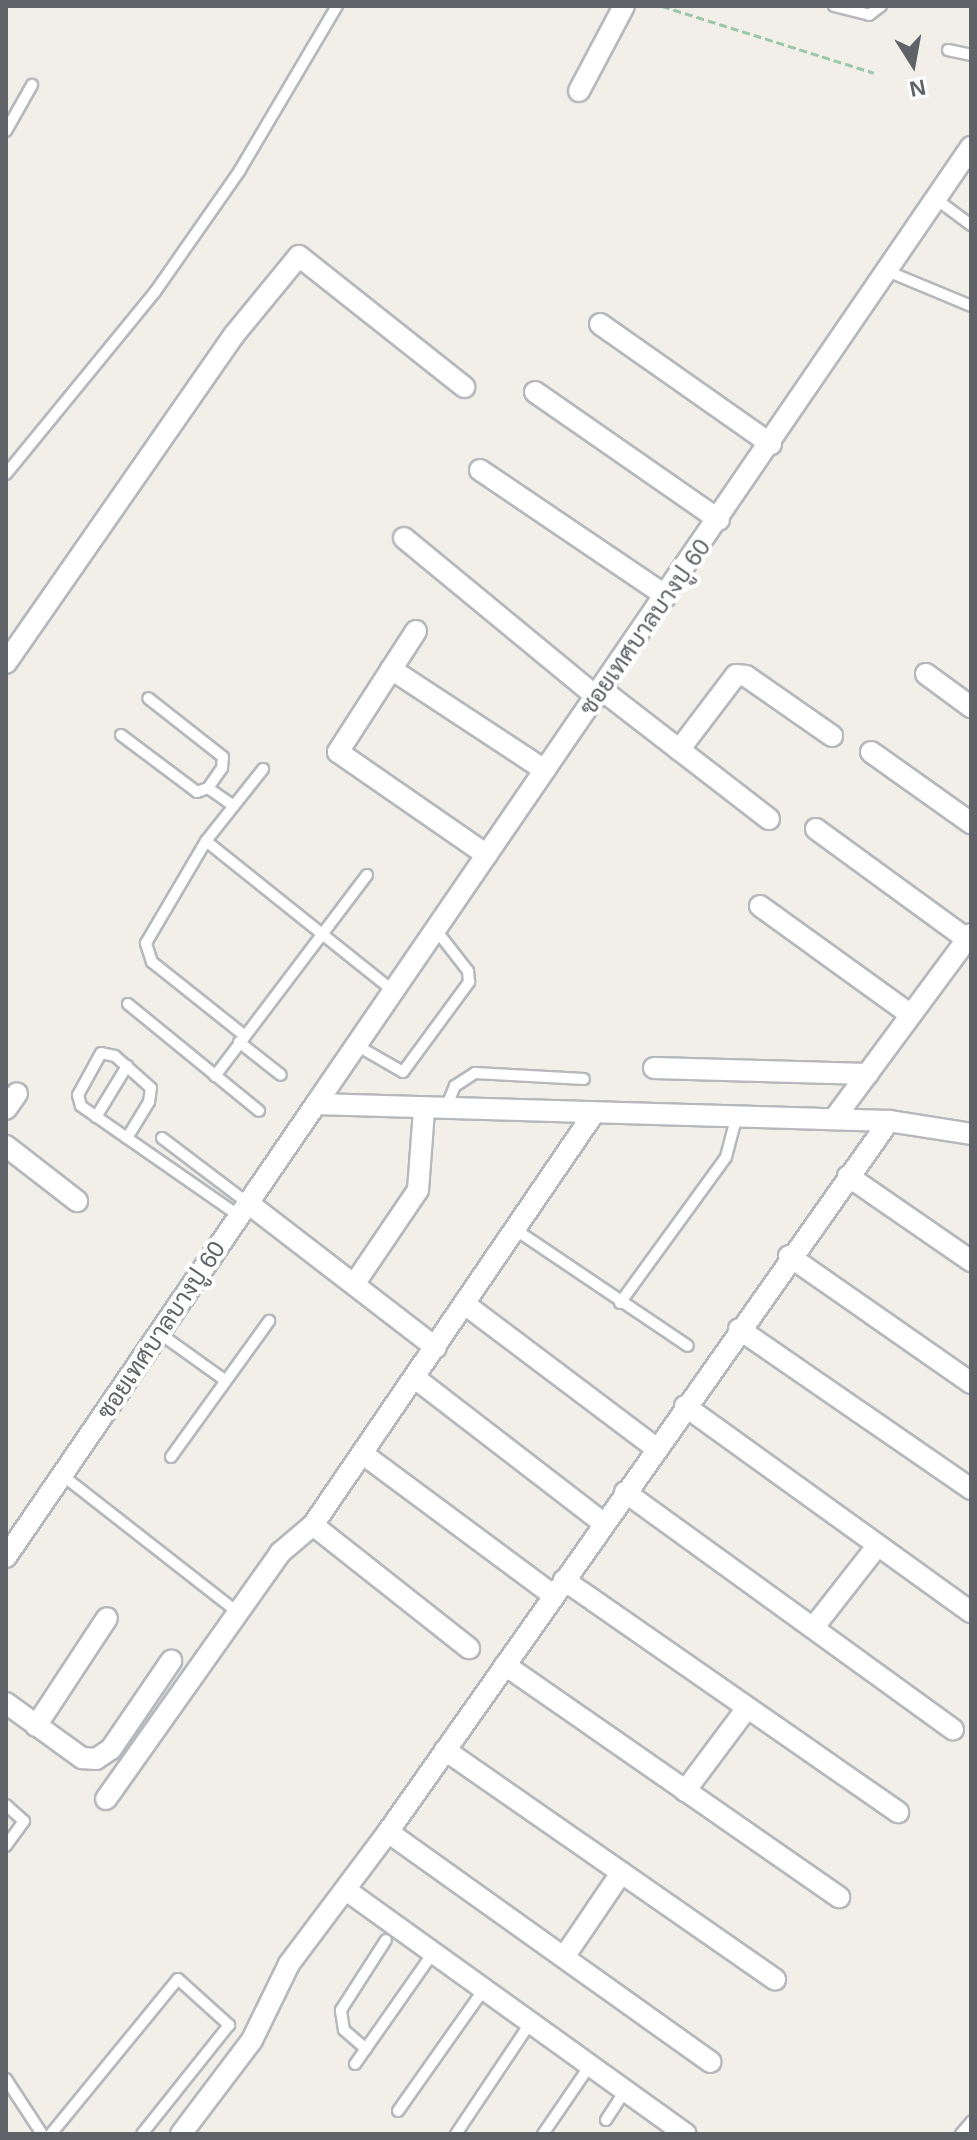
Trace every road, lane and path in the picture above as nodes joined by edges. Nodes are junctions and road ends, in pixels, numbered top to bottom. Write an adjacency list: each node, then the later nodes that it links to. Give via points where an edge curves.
1 (337, 6): 21 (lane, via 240,170 155,292)
2 (624, 6): 10 (street)
3 (662, 6): 8 (path)
4 (834, 6): 5 (lane, via 869,15)
5 (881, 6)
6 (948, 50): 7 (lane)
7 (971, 55)
8 (874, 73)
9 (32, 85): 11 (lane)
10 (579, 91)
11 (6, 131)
12 (971, 147): 13 (street, ซอยเทศบาลบางปู 60)
13 (936, 199): 14 (lane); 15 (street, ซอยเทศบาลบางปู 60)
14 (971, 225)
15 (887, 271): 16 (lane); 20 (street, ซอยเทศบาลบางปู 60)
16 (971, 306)
17 (600, 324): 20 (street)
18 (464, 387): 28 (street, via 299,256 234,335)
19 (535, 392): 24 (street)
20 (771, 444): 24 (street, ซอยเทศบาลบางปู 60)
21 (10, 460): 23 (lane)
22 (480, 470): 26 (street)
23 (6, 474)
24 (719, 520): 26 (street, ซอยเทศบาลบางปู 60)
25 (404, 538): 31 (street)
26 (666, 596): 31 (street, ซอยเทศบาลบางปู 60)
27 (416, 631): 29 (street)
28 (6, 663)
29 (391, 669): 39 (street); 46 (street, via 338,752)
30 (926, 674): 33 (street)
31 (600, 693): 36 (street); 39 (street, ซอยเทศบาลบางปู 60)
32 (148, 698): 40 (lane, via 223,757)
33 (971, 707)
34 (121, 735): 40 (lane, via 197,792)
35 (832, 736): 36 (street, via 746,676 736,675)
36 (679, 750): 42 (street)
37 (871, 752): 43 (street)
38 (263, 769): 41 (lane)
39 (545, 770): 46 (street, ซอยเทศบาลบางปู 60)
40 (208, 788): 41 (lane)
41 (232, 805): 45 (lane)
42 (769, 819)
43 (971, 823)
44 (816, 829): 51 (street)
45 (206, 841): 50 (lane); 55 (lane, via 150,930 147,954)
46 (487, 855): 49 (street, ซอยเทศบาลบางปู 60)
47 (367, 875): 50 (lane)
48 (760, 906): 54 (street)
49 (436, 930): 52 (street, ซอยเทศบาลบางปู 60); 56 (lane, via 468,971 469,982 410,1068 397,1071)
50 (323, 935): 52 (lane); 55 (lane)
51 (969, 936): 54 (street)
52 (393, 991): 56 (street, ซอยเทศบาลบางปู 60)
53 (128, 1004): 61 (lane)
54 (911, 1015): 59 (street)
55 (242, 1039): 60 (lane); 61 (lane)
56 (356, 1045): 63 (street, ซอยเทศบาลบางปู 60)
57 (127, 1066): 68 (lane); 68 (lane, via 108,1052 97,1058 77,1101); 72 (lane, via 150,1083 152,1092)
58 (654, 1068): 59 (street)
59 (868, 1074): 69 (street)
60 (281, 1075)
61 (215, 1076): 64 (lane)
62 (584, 1079): 65 (lane, via 475,1073 455,1086)
63 (316, 1104): 65 (street); 77 (street, ซอยเทศบาลบางปู 60)
64 (259, 1111)
65 (434, 1111): 66 (street); 83 (street, via 418,1190)
66 (594, 1113): 67 (street); 78 (street)
67 (737, 1115): 69 (street); 84 (lane, via 726,1157)
68 (96, 1117): 72 (lane)
69 (834, 1119): 70 (street)
70 (889, 1121): 71 (street); 75 (street)
71 (971, 1134)
72 (127, 1138): 77 (lane)
73 (162, 1138): 77 (lane)
74 (6, 1146): 76 (street)
75 (848, 1176): 79 (street); 81 (street)
76 (77, 1201)
77 (244, 1210): 83 (street); 88 (street, ซอยเทศบาลบางปู 60)
78 (516, 1230): 84 (lane); 85 (street)
79 (944, 1242): 80 (street); 82 (street)
80 (971, 1244)
81 (789, 1256): 87 (street); 93 (street)
82 (971, 1261)
83 (355, 1283): 90 (street)
84 (620, 1303): 89 (lane)
85 (466, 1305): 90 (street); 95 (street)
86 (269, 1321): 92 (lane)
87 (739, 1329): 94 (street); 99 (street)
88 (159, 1333): 92 (lane); 98 (street, ซอยเทศบาลบางปู 60)
89 (688, 1346)
90 (436, 1348): 91 (street)
91 (415, 1378): 96 (street); 101 (street)
92 (226, 1381): 97 (lane)
93 (971, 1383)
94 (685, 1406): 95 (street); 103 (street)
95 (656, 1448): 100 (street)
96 (363, 1454): 102 (street); 105 (street)
97 (171, 1457)
98 (62, 1475): 104 (street, ซอยเทศบาลบางปู 60); 106 (lane)
99 (971, 1489)
100 (625, 1492): 101 (street); 109 (street)
101 (603, 1523): 105 (street)
102 (313, 1525): 110 (street); 119 (street, via 280,1553)
103 (878, 1545): 107 (street); 109 (street)
104 (6, 1557)
105 (559, 1587): 112 (street); 114 (street)
106 (231, 1607)
107 (971, 1612)
108 (107, 1618): 115 (street)
109 (813, 1628): 116 (street)
110 (469, 1648)
111 (171, 1661): 115 (street, via 104,1757 82,1758)
112 (505, 1665): 117 (street); 118 (street)
113 (6, 1703): 115 (street)
114 (747, 1708): 118 (street); 121 (street)
115 (36, 1726)
116 (953, 1729)
117 (445, 1750): 122 (street); 124 (street)
118 (685, 1791): 126 (street)
119 (106, 1799)
120 (6, 1805): 123 (lane, via 24,1821)
121 (898, 1812)
122 (388, 1832): 125 (street); 129 (street)
123 (6, 1846)
124 (621, 1873): 129 (street); 130 (street)
125 (346, 1890): 128 (street); 145 (street, via 273,1990 252,2040)
126 (839, 1897)
127 (386, 1940): 133 (lane, via 341,2010 344,2030)
128 (433, 1953): 131 (street); 133 (lane)
129 (564, 1957): 134 (street)
130 (775, 1979)
131 (484, 1989): 132 (street); 139 (lane)
132 (533, 2021): 135 (street); 146 (lane)
133 (366, 2049): 136 (lane)
134 (710, 2062)
135 (592, 2063): 138 (street); 147 (lane)
136 (355, 2064)
137 (6, 2079): 142 (lane)
138 (627, 2088): 140 (lane); 148 (street)
139 (398, 2111)
140 (606, 2120)
141 (971, 2122): 149 (lane)
142 (42, 2134)
143 (51, 2134): 144 (lane, via 178,1979 229,2025)
144 (142, 2134)
145 (181, 2134)
146 (456, 2134)
147 (543, 2134)
148 (685, 2134)
149 (961, 2134)

